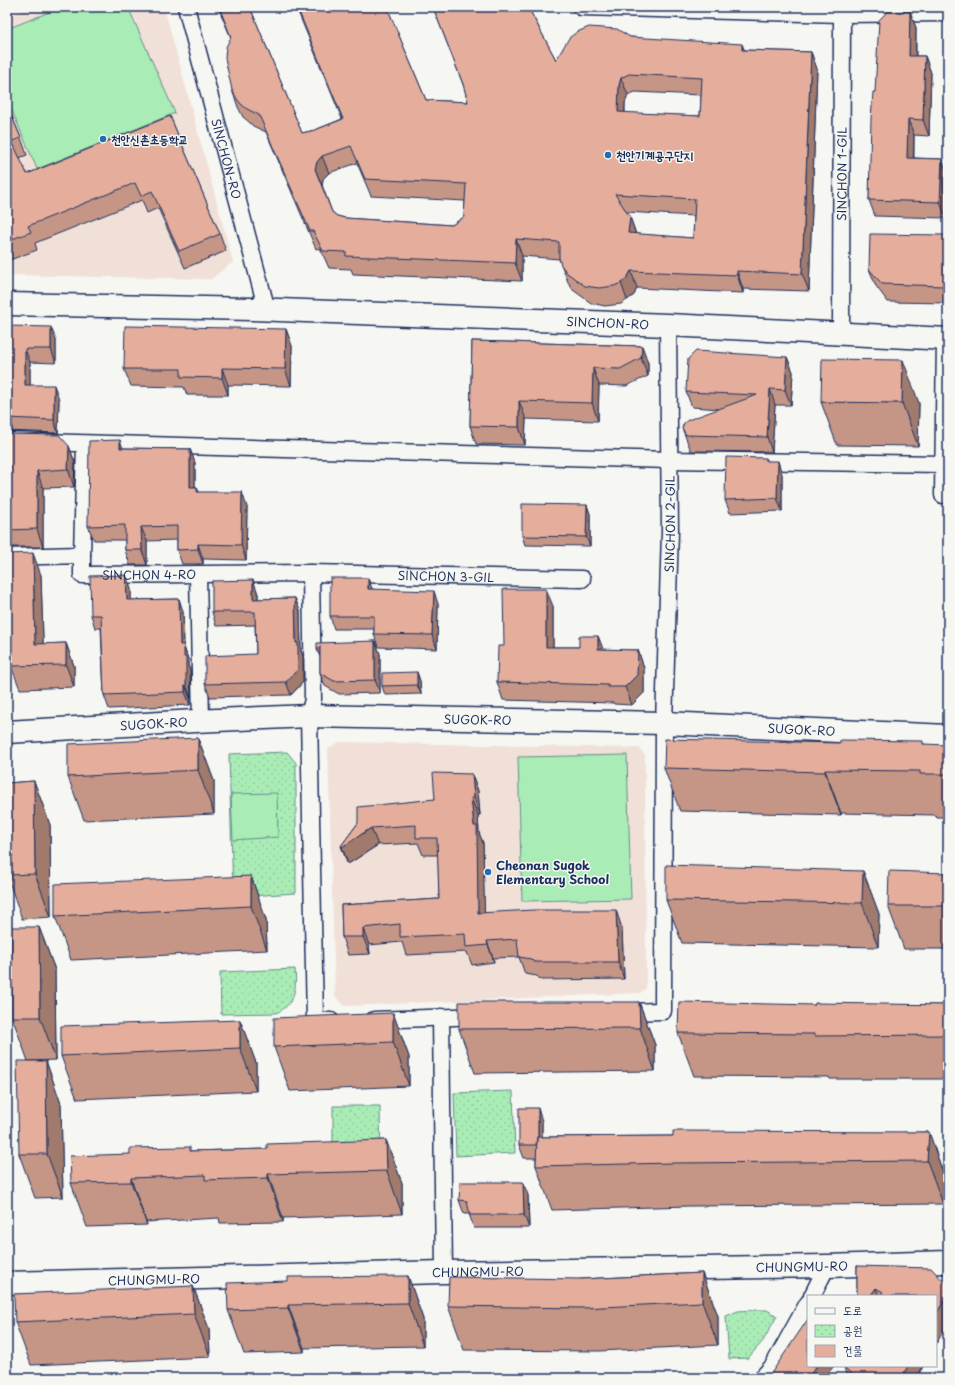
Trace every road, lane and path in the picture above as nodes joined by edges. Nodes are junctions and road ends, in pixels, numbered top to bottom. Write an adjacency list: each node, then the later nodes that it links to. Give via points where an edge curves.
1 (186, 7): 8 (street, SINCHON-RO)
2 (581, 7): 3 (street)
3 (840, 11): 4 (street); 11 (street, SINCHON 1-GIL)
4 (948, 13)
5 (7, 295): 7 (street)
6 (7, 304): 7 (street, SINCHON-RO)
7 (30, 305): 8 (street, SINCHON-RO); 9 (street)
8 (267, 310): 10 (street, SINCHON-RO)
9 (7, 312)
10 (668, 325): 11 (street, SINCHON-RO); 15 (street, SINCHON 2-GIL)
11 (841, 333): 12 (street, SINCHON-RO)
12 (946, 339): 16 (street)
13 (7, 441): 14 (street)
14 (84, 444): 15 (street); 18 (street)
15 (669, 460): 16 (street); 25 (street, SINCHON 2-GIL, via 670,532)
16 (944, 464): 17 (street)
17 (943, 495)
18 (82, 555): 19 (street); 21 (street, SINCHON 4-RO, via 82,575)
19 (7, 556)
20 (310, 573): 21 (street, SINCHON 4-RO); 22 (street, SINCHON 3-GIL); 23 (street, via 313,699)
21 (198, 574): 24 (street)
22 (582, 579)
23 (309, 716): 24 (street, SUGOK-RO); 25 (street, SUGOK-RO); 30 (street, via 315,1021)
24 (201, 721): 26 (street, SUGOK-RO)
25 (664, 723): 27 (street, SUGOK-RO); 28 (street, SINCHON 2-GIL, via 663,1010)
26 (7, 732)
27 (948, 736)
28 (607, 1012)
29 (496, 1016): 30 (street)
30 (441, 1018): 33 (street)
31 (948, 1262): 32 (street, CHUNGMU-RO)
32 (827, 1266): 33 (street, CHUNGMU-RO); 35 (street)
33 (444, 1272): 34 (street, CHUNGMU-RO)
34 (7, 1283)
35 (812, 1295)
36 (807, 1305): 37 (street, via 773,1366)
37 (762, 1378)

